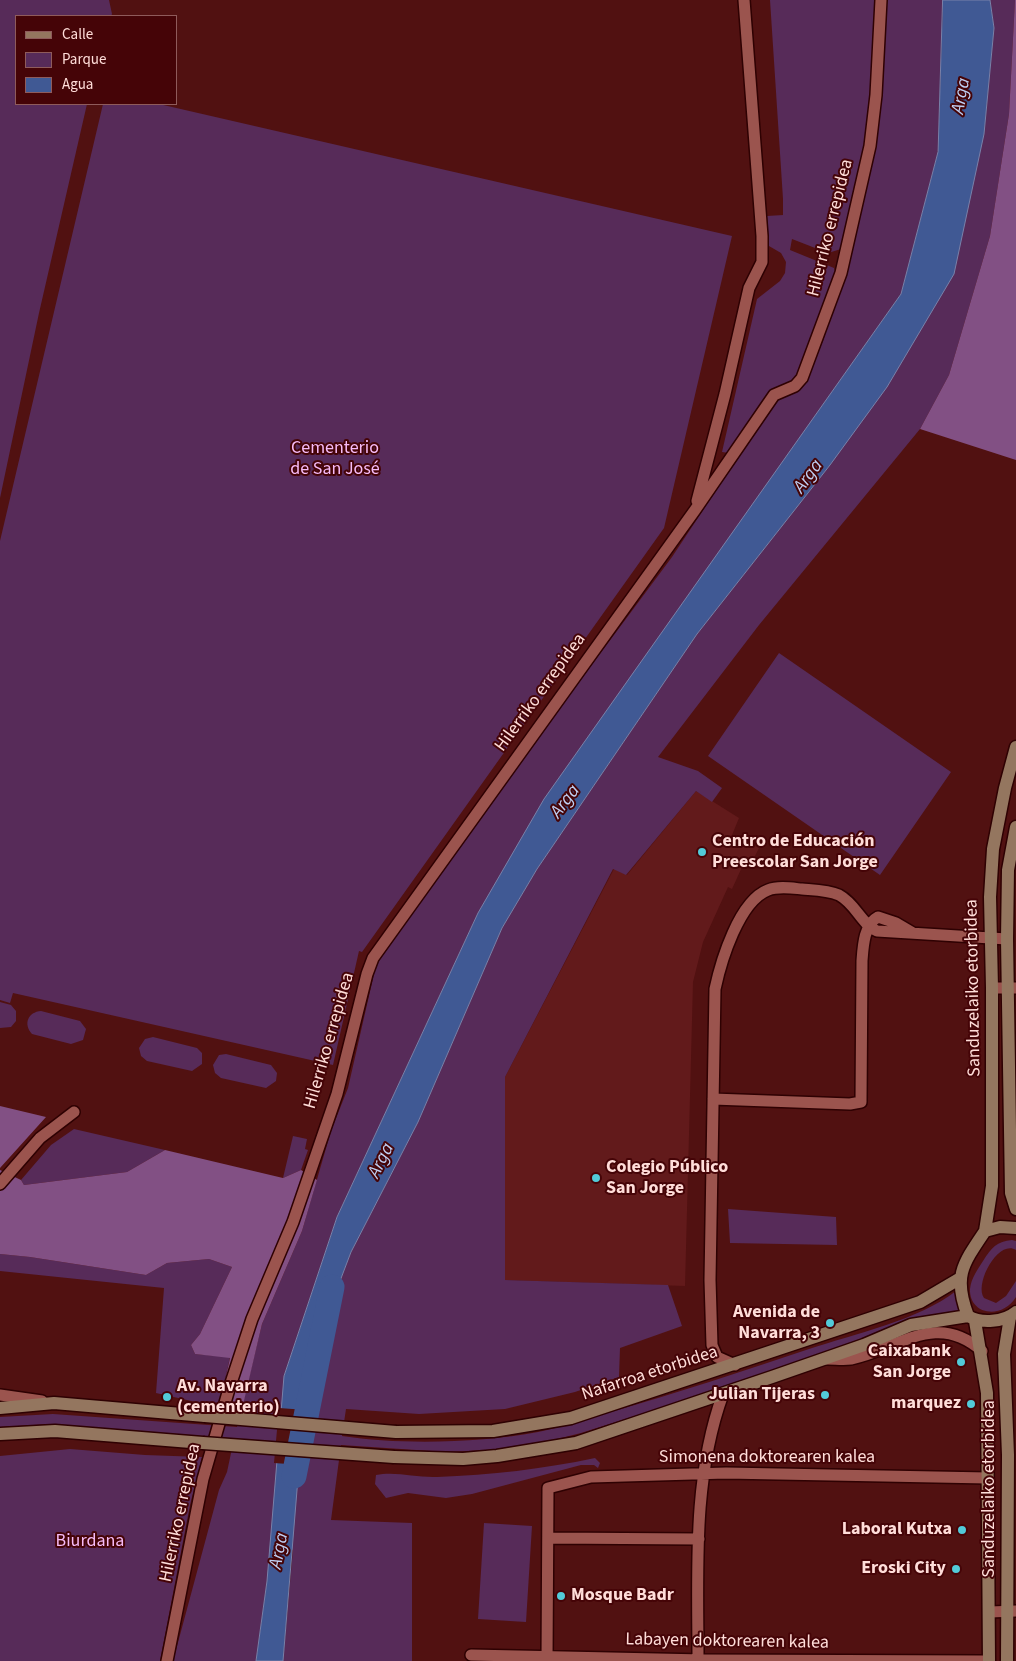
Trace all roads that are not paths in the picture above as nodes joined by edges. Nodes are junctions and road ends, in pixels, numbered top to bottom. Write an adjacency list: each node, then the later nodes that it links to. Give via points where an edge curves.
1 (744, 0): 3 (street, Hilerriko errepidea, via 762,262 749,288)
2 (881, 0): 3 (street, Hilerriko errepidea, via 870,146 841,273 810,361 794,386 774,395)
3 (695, 510): 37 (street, Hilerriko errepidea, via 373,958 337,1094 293,1222 252,1319 229,1389 203,1479)
4 (1016, 747): 7 (main road, Sanduzelaiko etorbidea, via 994,849)
5 (1016, 827): 8 (main road, Sanduzelaiko etorbidea, via 1008,870)
6 (868, 927): 7 (street, via 874,919 883,918 912,932); 11 (street, via 862,961 861,1102); 11 (street, via 852,904 830,892 774,889 756,898 730,940 715,989)
7 (990, 939): 8 (street); 9 (main road, Sanduzelaiko etorbidea)
8 (1007, 940): 10 (main road, Sanduzelaiko etorbidea)
9 (992, 988): 10 (street); 16 (main road, Sanduzelaiko etorbidea, via 992,1186)
10 (1012, 988): 14 (main road, Sanduzelaiko etorbidea, via 1011,1193)
11 (713, 1099): 22 (street, via 712,1345 717,1357)
12 (74, 1112): 13 (street, via 40,1138)
13 (0, 1184)
14 (1016, 1209)
15 (1016, 1228): 16 (main road)
16 (984, 1231): 17 (main road)
17 (959, 1279): 19 (main road, Sanduzelaiko etorbidea, via 961,1298); 22 (main road, Nafarroa etorbidea, via 920,1302)
18 (1013, 1314): 19 (main road); 32 (main road, Sanduzelaiko etorbidea, via 1004,1354)
19 (971, 1319): 20 (main road, Sanduzelaiko etorbidea); 21 (main road, via 911,1326)
20 (982, 1351): 21 (street, via 958,1334 925,1334 850,1359); 29 (main road, Sanduzelaiko etorbidea, via 987,1393)
21 (823, 1359): 23 (main road)
22 (735, 1365): 25 (main road, Nafarroa etorbidea, bridge, via 571,1418 493,1431 396,1432)
23 (723, 1394): 27 (main road, bridge, via 544,1450 462,1459 394,1457 55,1431); 28 (street, via 712,1422)
24 (0, 1395): 25 (street)
25 (54, 1403): 26 (main road)
26 (0, 1408)
27 (0, 1434)
28 (703, 1474): 29 (street, Simonena doktorearen kalea); 30 (street, Simonena doktorearen kalea, via 591,1477 548,1488); 31 (street)
29 (988, 1478): 33 (main road, Sanduzelaiko etorbidea)
30 (548, 1538): 31 (street); 35 (street)
31 (699, 1539): 36 (street)
32 (1012, 1611): 33 (street); 40 (main road, Sanduzelaiko etorbidea)
33 (990, 1612): 39 (main road, Sanduzelaiko etorbidea)
34 (471, 1655): 35 (street, Labayen doktorearen kalea)
35 (547, 1659): 36 (street, Labayen doktorearen kalea)
36 (698, 1660): 38 (street, Labayen doktorearen kalea)
37 (167, 1661)
38 (983, 1661)
39 (989, 1661)
40 (1007, 1661)

